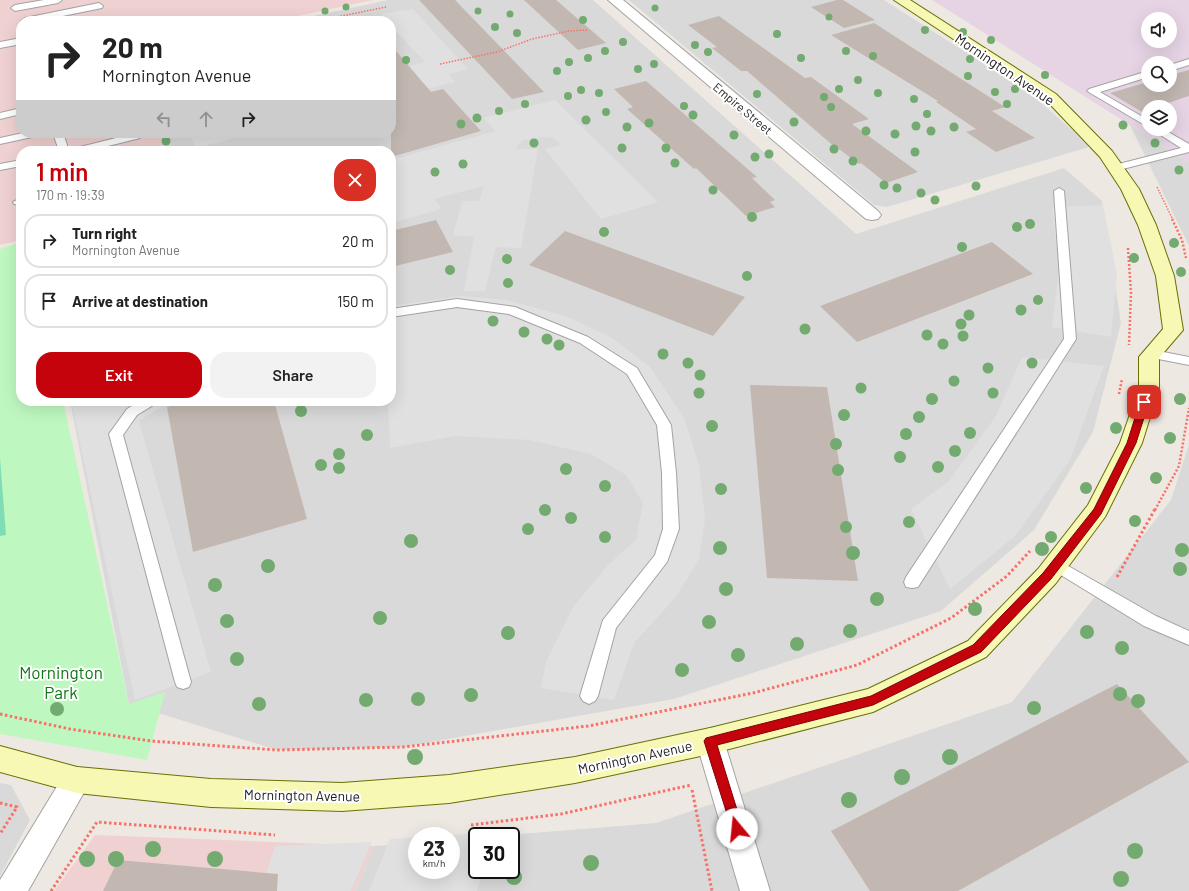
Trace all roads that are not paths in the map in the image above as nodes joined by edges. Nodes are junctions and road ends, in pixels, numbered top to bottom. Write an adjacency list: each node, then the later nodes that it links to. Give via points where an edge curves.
1 (58, 0): 4 (lane)
2 (615, 0): 26 (street, Empire Street)
3 (901, 0): 24 (street, Mornington Avenue, via 1051,97 1106,154)
4 (14, 4): 6 (lane)
5 (99, 6): 7 (lane)
6 (19, 16)
7 (51, 16)
8 (16, 42): 9 (lane)
9 (0, 45)
10 (1189, 62): 11 (lane)
11 (1177, 66)
12 (1141, 76): 15 (lane, via 1092,91)
13 (16, 112): 14 (lane)
14 (0, 116)
15 (1141, 120)
16 (1168, 136): 21 (lane)
17 (16, 138): 19 (lane)
18 (128, 138): 20 (lane)
19 (0, 141)
20 (96, 146)
21 (1189, 149): 24 (lane)
22 (16, 164): 23 (lane)
23 (0, 168)
24 (1115, 168): 28 (street, Mornington Avenue, via 1134,197 1147,225 1165,276 1173,330)
25 (1059, 191): 32 (lane, via 1070,339)
26 (872, 215)
27 (396, 312): 35 (lane, via 457,304 511,310 584,340 632,371 664,425 671,529 662,558 610,625)
28 (1153, 354): 29 (lane); 31 (street, Mornington Avenue, via 1149,357 1149,388 1131,443 1097,511)
29 (1189, 361)
30 (142, 406): 34 (lane, via 132,412 116,434)
31 (1056, 565): 33 (lane, via 1150,621); 36 (street, Mornington Avenue, via 977,649 873,700)
32 (912, 582)
33 (1189, 638)
34 (183, 682)
35 (589, 696)
36 (710, 741): 38 (street, Mornington Avenue, via 575,770 457,788 342,797 211,793); 40 (street)
37 (0, 759): 38 (street, Mornington Avenue)
38 (77, 780): 39 (street)
39 (11, 891)
40 (755, 891)

